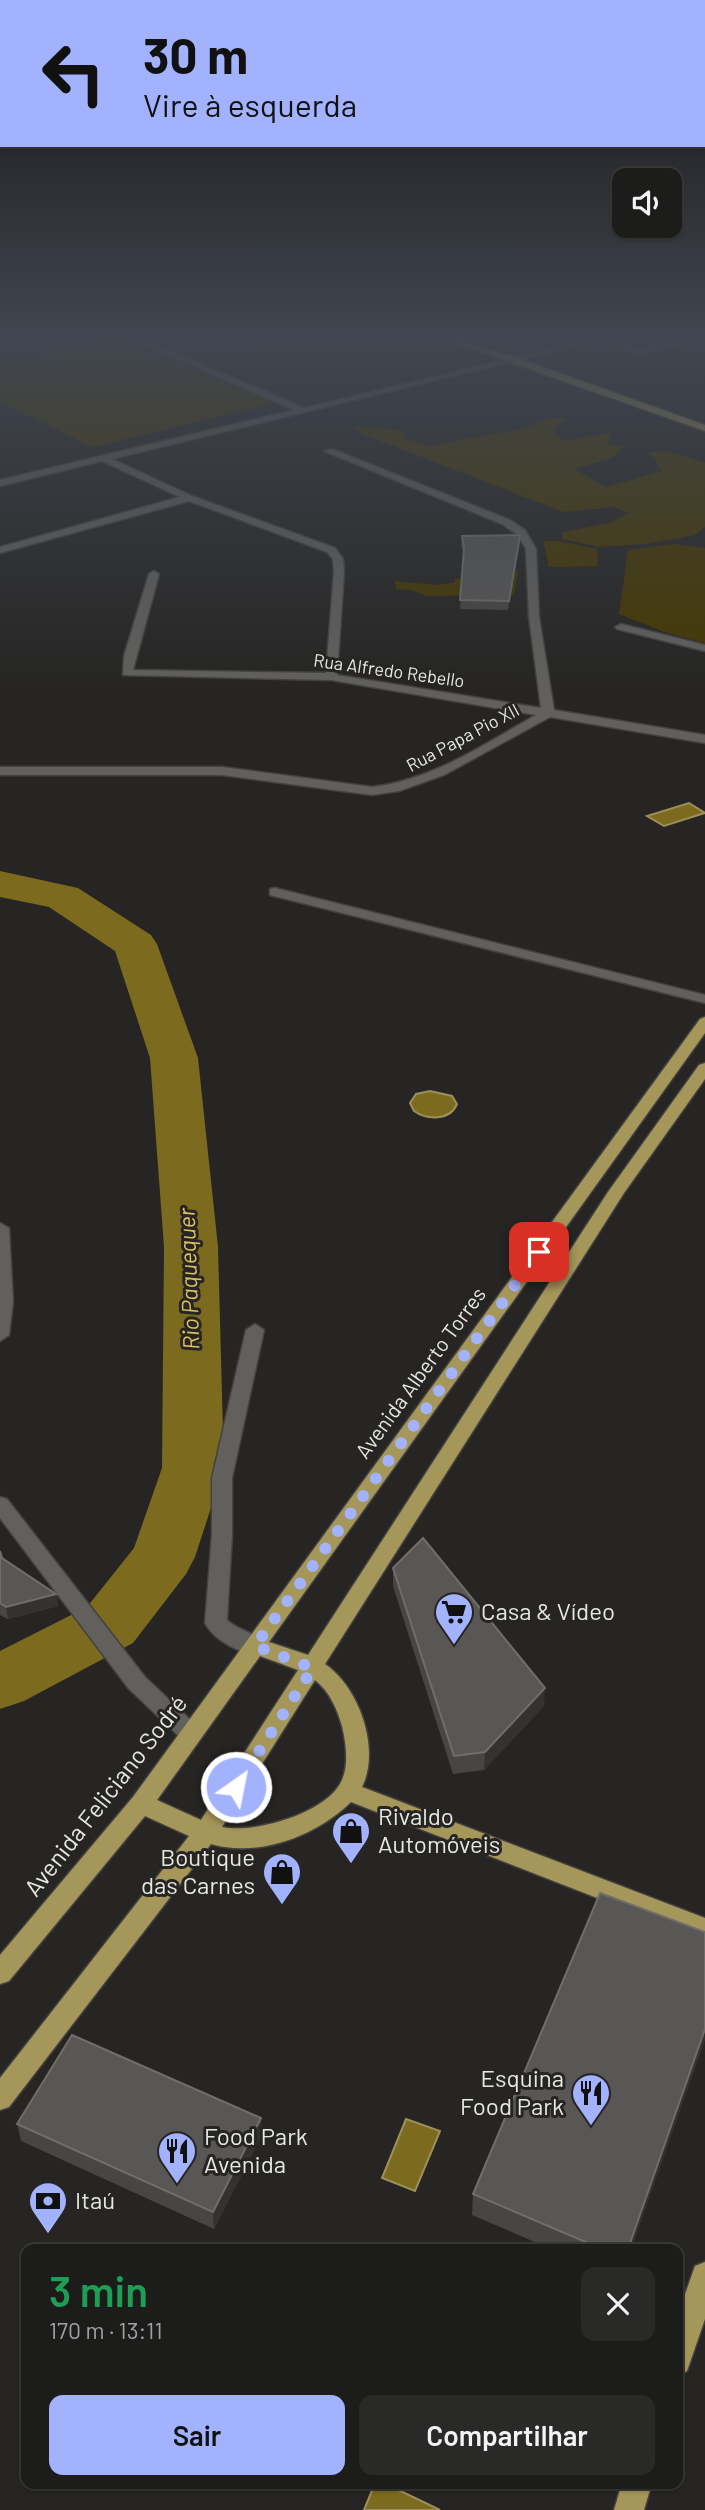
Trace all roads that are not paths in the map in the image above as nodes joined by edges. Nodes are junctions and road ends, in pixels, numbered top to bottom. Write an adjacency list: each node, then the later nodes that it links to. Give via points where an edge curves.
1 (110, 456): 3 (street)
2 (342, 456): 11 (street, Rua Papa Pio XII, via 506,522 528,538)
3 (102, 458): 4 (street); 5 (street)
4 (0, 483)
5 (189, 498): 6 (street); 10 (street, via 331,551 338,559)
6 (0, 550)
7 (155, 574): 10 (street, Rua Alfredo Rebello, via 127,673)
8 (621, 626): 9 (street)
9 (705, 648)
10 (331, 677): 11 (street, Rua Alfredo Rebello)
11 (548, 713): 12 (street, Rua Alfredo Rebello); 13 (street, Rua Papa Pio XII, via 421,783 394,791 222,771)
12 (705, 739)
13 (0, 771)
14 (275, 892): 15 (street)
15 (705, 999)
16 (705, 1022): 22 (main road, Avenida Alberto Torres)
17 (705, 1068): 23 (main road, via 616,1192)
18 (0, 1228): 20 (street, via 4,1302)
19 (255, 1330): 22 (street, via 222,1478 216,1607 216,1623)
20 (0, 1335)
21 (0, 1504): 25 (street, via 137,1683)
22 (255, 1646): 23 (main road); 24 (main road, Avenida Alberto Torres)
23 (313, 1668): 26 (main road, via 327,1677 344,1699 353,1727 358,1766); 28 (main road)
24 (226, 1685): 25 (main road, Avenida Feliciano Sodré)
25 (191, 1734): 27 (main road, Avenida Feliciano Sodré)
26 (348, 1791): 28 (main road, via 326,1809 281,1833 238,1840); 29 (main road)
27 (141, 1804): 28 (main road); 30 (main road, Avenida Feliciano Sodré)
28 (205, 1833): 31 (main road)
29 (705, 1929)
30 (0, 1973)
31 (0, 2098)
32 (705, 2276): 33 (main road)
33 (683, 2343)
34 (635, 2489): 35 (main road)
35 (629, 2510)

